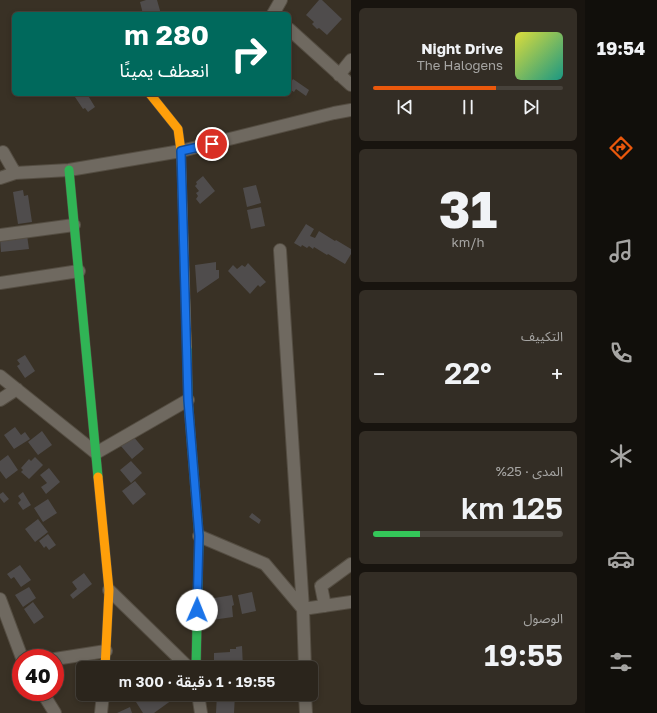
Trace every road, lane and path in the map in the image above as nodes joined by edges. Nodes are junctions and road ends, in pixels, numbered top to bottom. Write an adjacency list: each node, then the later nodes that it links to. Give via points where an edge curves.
1 (281, 0): 2 (street)
2 (274, 12)
3 (291, 31): 5 (street)
4 (351, 60): 5 (street)
5 (339, 75): 6 (street)
6 (351, 85)
7 (152, 96): 9 (street, via 178,129)
8 (351, 110): 9 (street)
9 (181, 151): 11 (street); 22 (street)
10 (3, 152): 12 (street)
11 (69, 170): 12 (street); 14 (street)
12 (15, 173): 13 (street)
13 (0, 178)
14 (74, 225): 15 (street); 17 (street)
15 (0, 235)
16 (280, 250): 30 (street)
17 (79, 271): 18 (street); 23 (street)
18 (0, 283)
19 (0, 376): 20 (street)
20 (17, 389): 21 (street); 23 (street)
21 (0, 400)
22 (188, 400): 23 (street); 24 (street)
23 (96, 453): 26 (street)
24 (199, 536): 30 (street, via 265,564); 36 (street)
25 (351, 564): 29 (street, via 320,586)
26 (109, 590): 32 (street); 35 (street)
27 (0, 599): 31 (street)
28 (351, 602): 29 (street)
29 (325, 606): 30 (street)
30 (303, 609): 37 (street)
31 (19, 649)
32 (106, 651): 33 (street); 34 (street)
33 (64, 658)
34 (105, 661)
35 (182, 661)
36 (196, 661)
37 (305, 661)
38 (48, 701): 42 (street)
39 (102, 701): 43 (street)
40 (199, 701): 44 (street)
41 (305, 701): 45 (street)
42 (55, 713)
43 (101, 713)
44 (201, 713)
45 (306, 713)

